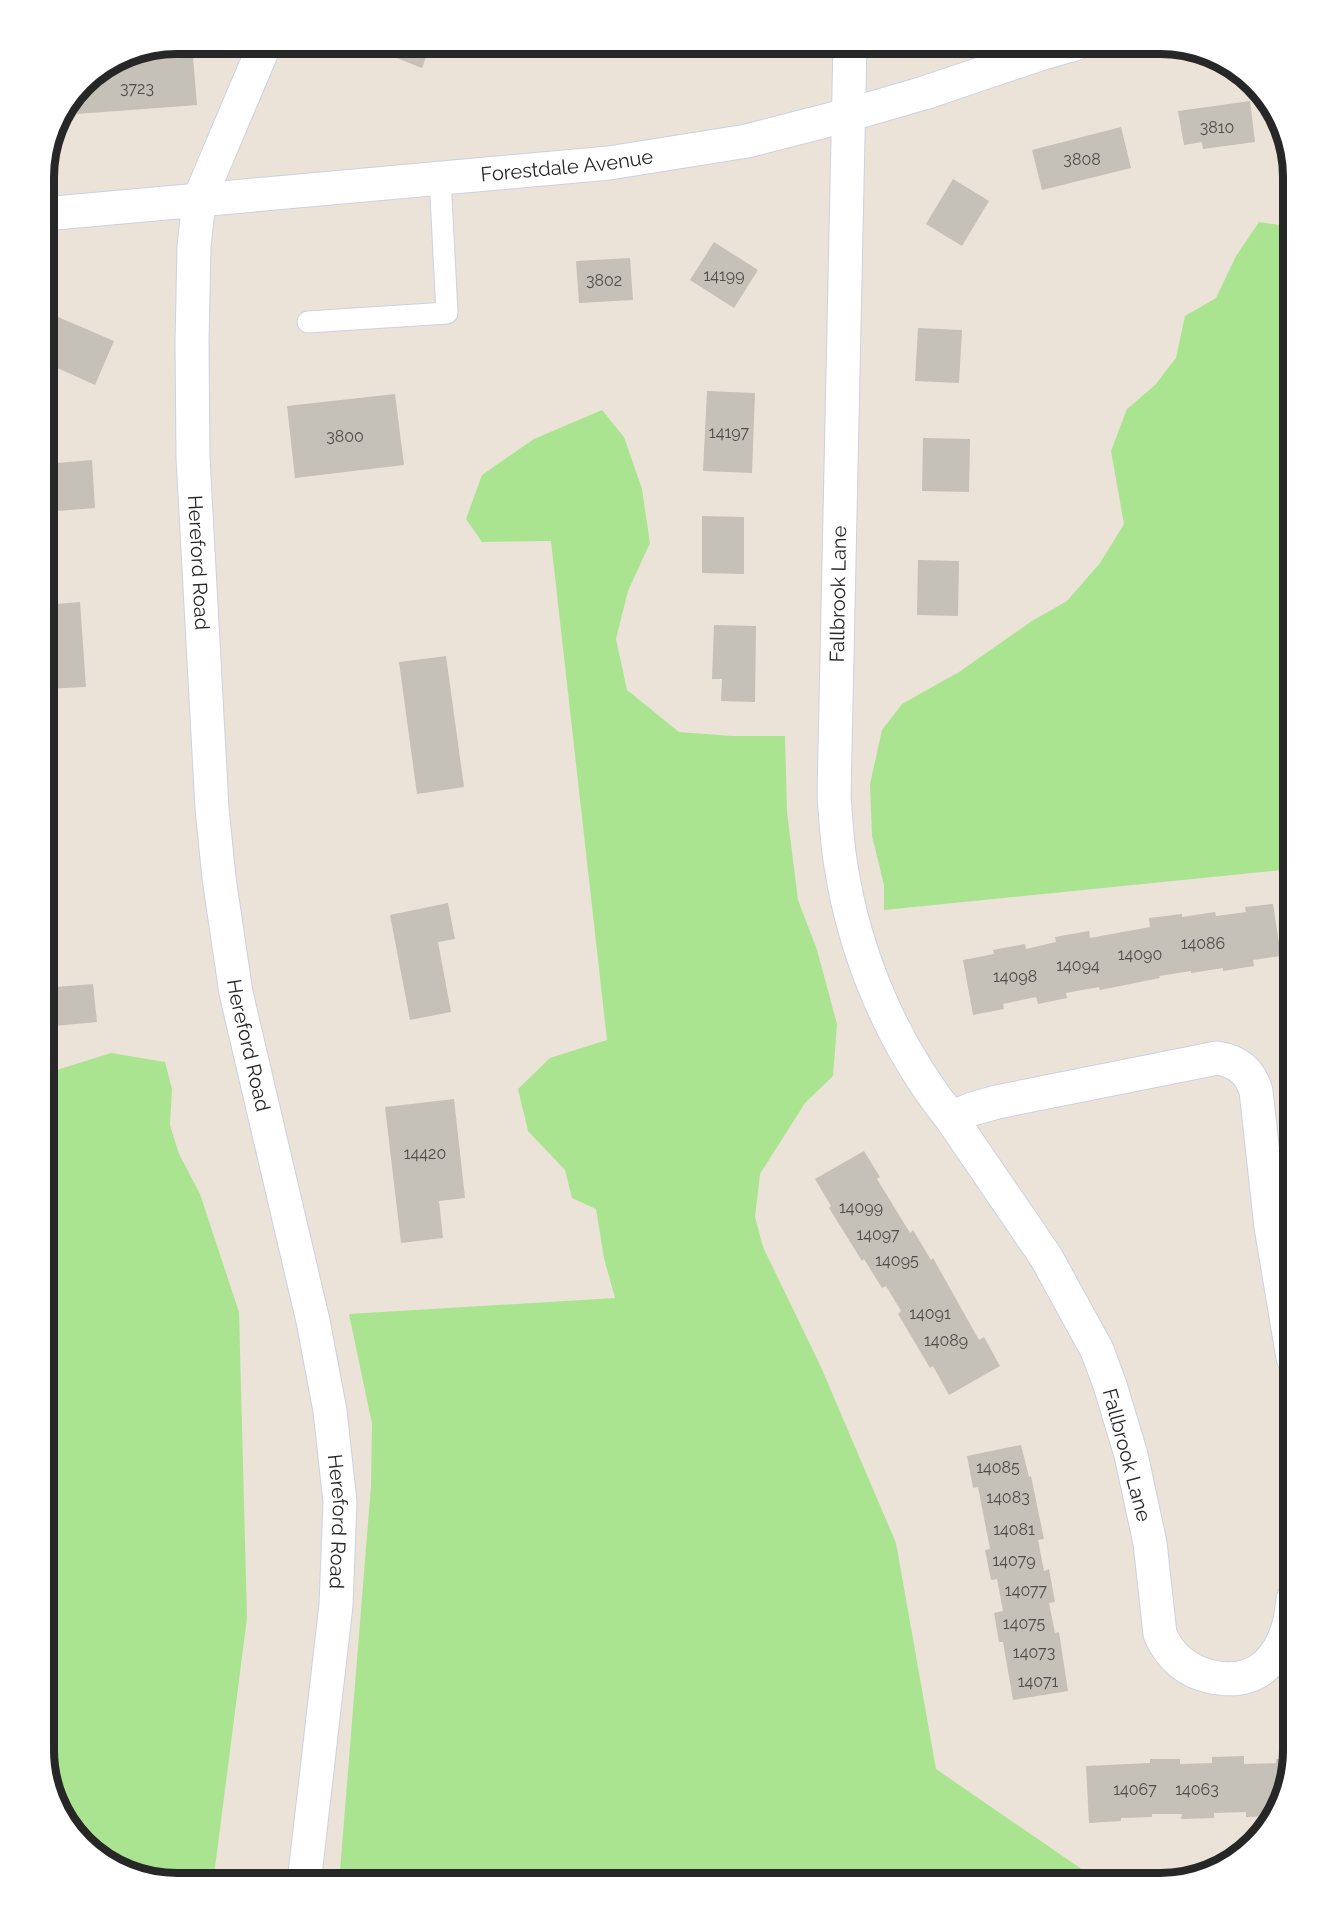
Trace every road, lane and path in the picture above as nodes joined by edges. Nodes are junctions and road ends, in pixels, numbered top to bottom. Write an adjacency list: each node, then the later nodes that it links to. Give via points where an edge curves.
1 (261, 54): 6 (street, Hereford Road)
2 (850, 54): 4 (street, Fallbrook Lane)
3 (1040, 54): 4 (street, Forestdale Avenue)
4 (848, 115): 5 (street, Forestdale Avenue, via 747,141 609,163); 9 (street, Fallbrook Lane, via 834,797 840,865 855,931 877,995 908,1055)
5 (440, 177): 6 (street, Forestdale Avenue); 8 (lane, via 447,313)
6 (199, 200): 7 (street, Forestdale Avenue); 12 (street, Hereford Road, via 194,248 193,458 219,878 236,993 313,1321 330,1411 340,1502 336,1605)
7 (54, 213)
8 (308, 322)
9 (951, 1118): 10 (street, via 997,1102 1217,1058 1235,1062 1245,1069 1256,1091); 11 (street, Fallbrook Lane, via 1046,1257 1097,1350 1131,1455 1150,1543 1164,1643 1179,1661 1203,1674 1229,1679 1254,1674 1268,1663)
10 (1283, 1298)
11 (1283, 1639)
12 (305, 1873)

